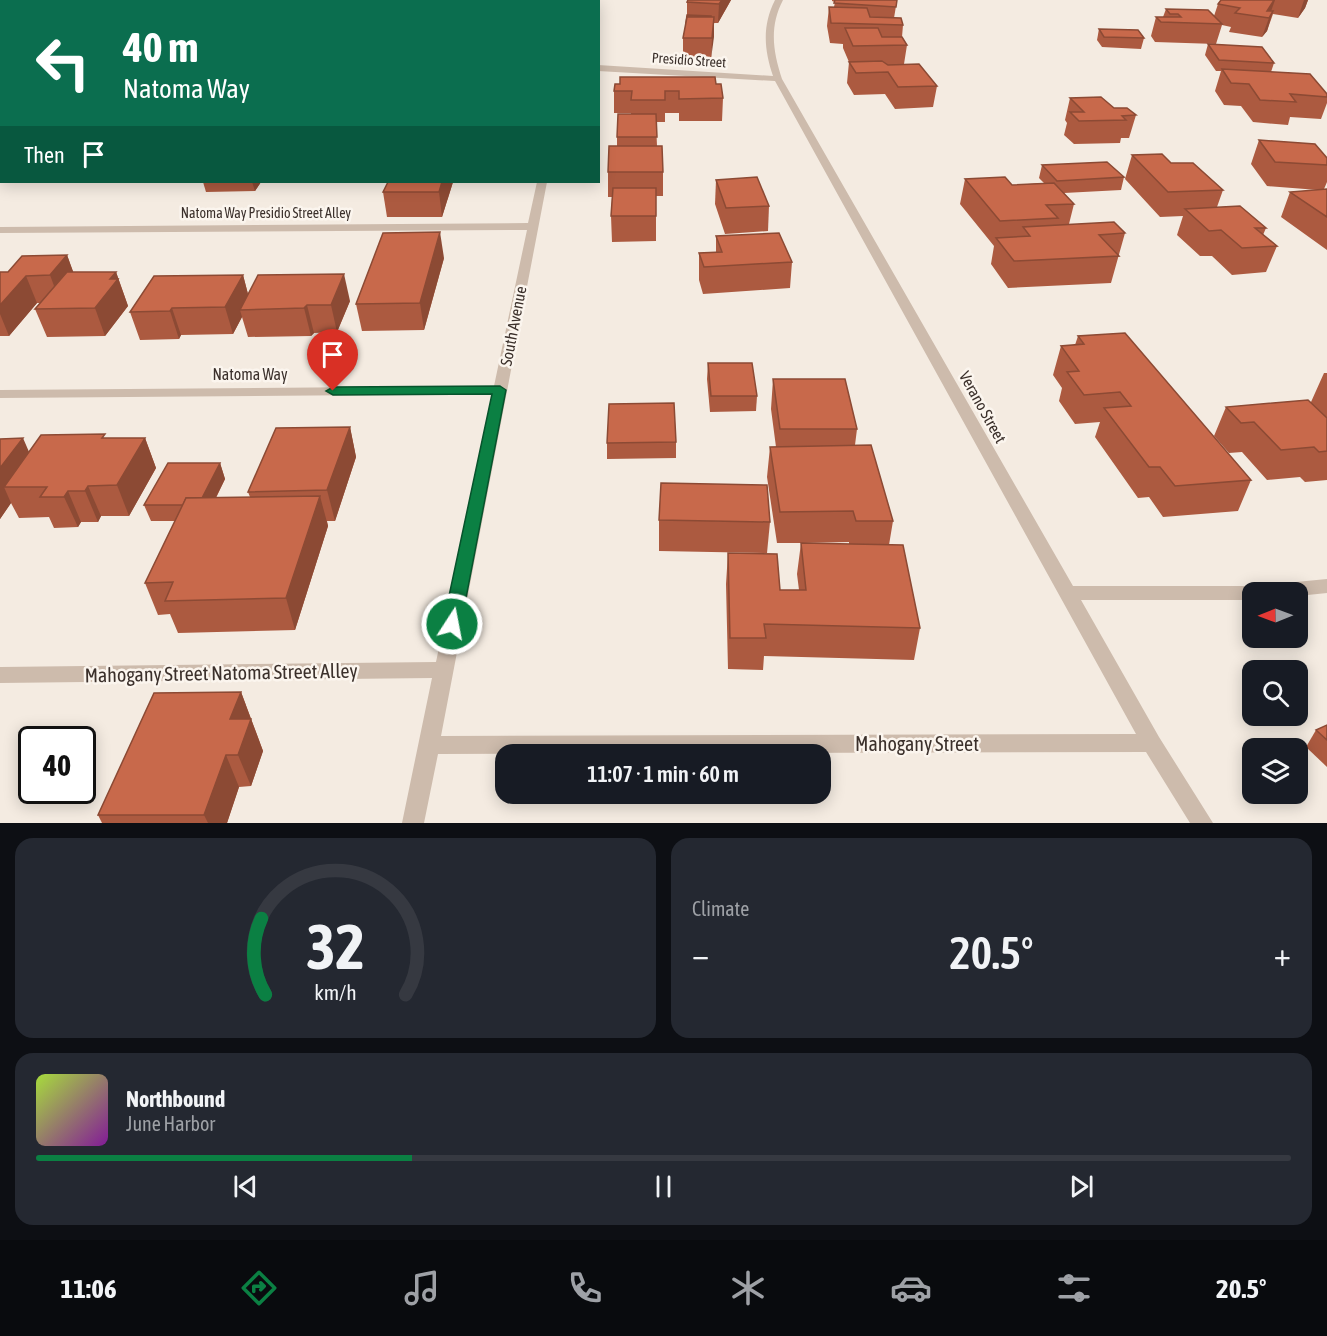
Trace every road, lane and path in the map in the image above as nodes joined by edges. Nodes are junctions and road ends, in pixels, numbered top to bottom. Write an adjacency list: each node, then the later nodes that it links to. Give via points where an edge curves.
1 (779, 0): 3 (street, Verano Street, via 771,14 767,37)
2 (600, 68): 3 (street, Presidio Street)
3 (778, 79): 11 (street, Verano Street)
4 (542, 183): 5 (street, South Avenue)
5 (533, 226): 6 (street, Natoma Way Presidio Street Alley); 7 (street, South Avenue)
6 (0, 230)
7 (500, 390): 8 (street, Natoma Way); 13 (street, South Avenue)
8 (0, 394)
9 (1327, 586): 10 (street)
10 (1308, 588)
11 (1068, 593): 12 (street); 15 (street, Verano Street)
12 (1242, 593)
13 (442, 670): 14 (street, Mahogany Street Natoma Street Alley); 16 (street, South Avenue)
14 (0, 675)
15 (1152, 743): 16 (street, Mahogany Street); 18 (street, Verano Street)
16 (429, 745): 17 (street, South Avenue)
17 (413, 823)
18 (1202, 823)

